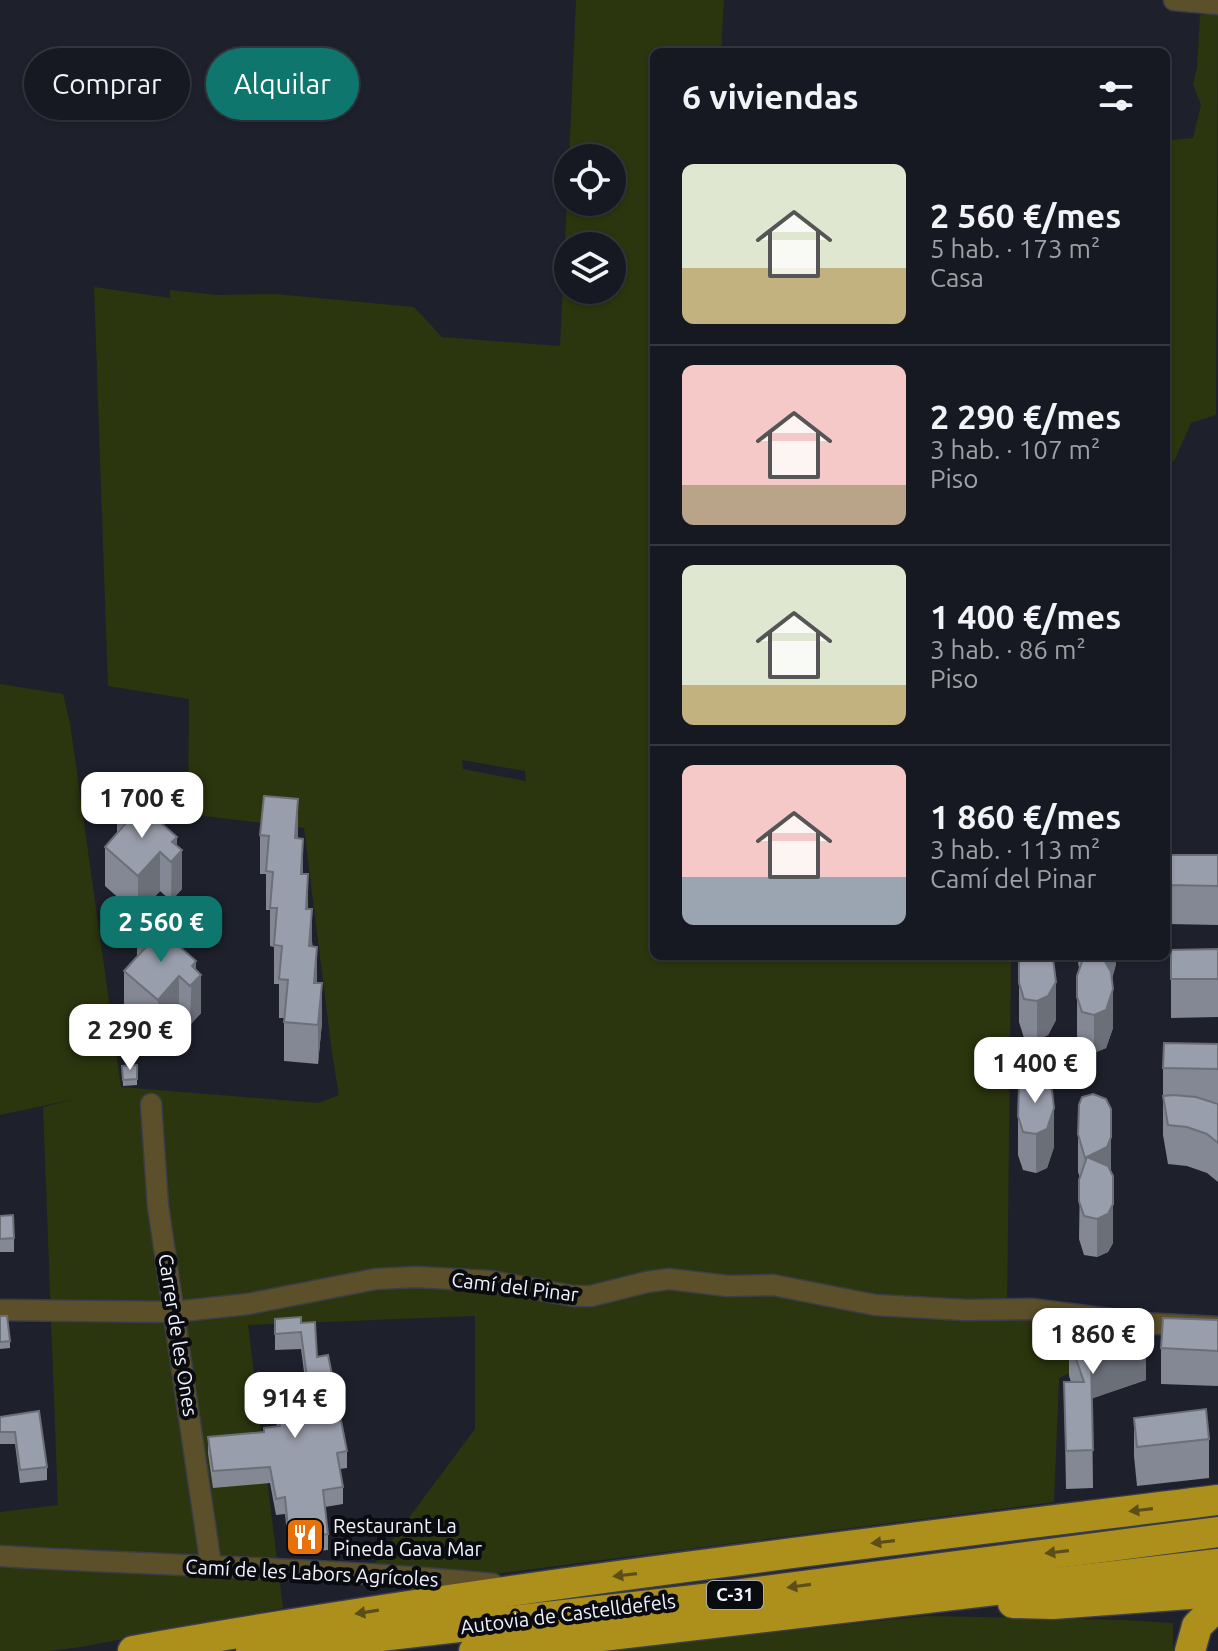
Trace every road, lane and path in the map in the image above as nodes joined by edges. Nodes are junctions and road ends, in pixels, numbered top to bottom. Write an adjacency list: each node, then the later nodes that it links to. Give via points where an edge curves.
1 (1174, 0): 2 (street)
2 (1218, 4)
3 (151, 1104): 5 (street, Carrer de les Ones)
4 (0, 1310): 5 (street, Camí del Pinar)
5 (173, 1312): 6 (street, Camí del Pinar, via 248,1304 376,1279 490,1281 591,1296 669,1279 773,1285 875,1305 1031,1309); 11 (street, Carrer de les Ones)
6 (1218, 1327)
7 (1218, 1500): 12 (highway, one-way to 12)
8 (1218, 1532): 17 (highway, Autovia de Castelldefels / C-31, one-way to 17)
9 (0, 1556): 11 (street, Camí de les Labors Agrícoles)
10 (1218, 1564): 14 (highway, Autovia de Castelldefels / C-31)
11 (211, 1566): 12 (street, Camí de les Labors Agrícoles)
12 (528, 1588): 16 (highway, one-way to 16)
13 (1218, 1592): 14 (highway, via 1053,1604)
14 (883, 1602): 18 (highway, Autovia de Castelldefels / C-31)
15 (1218, 1605): 19 (highway, via 1197,1626)
16 (133, 1651)
17 (251, 1651)
18 (474, 1651)
19 (1190, 1651)

